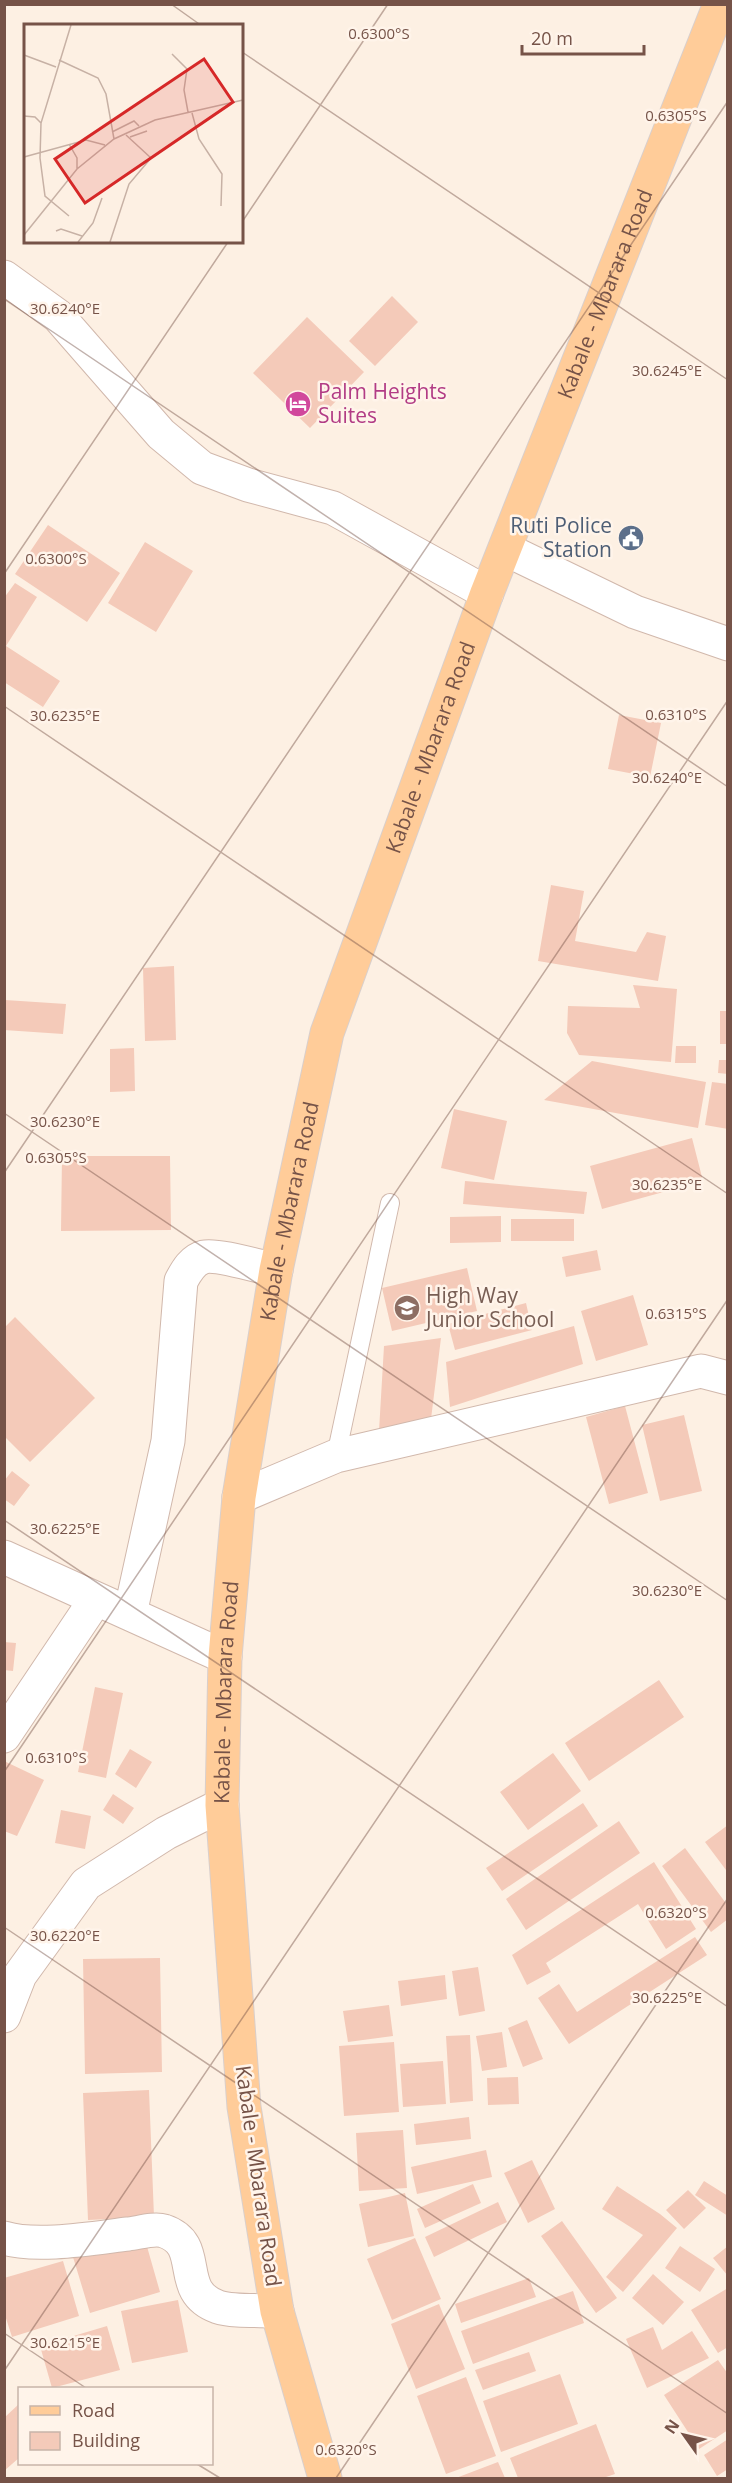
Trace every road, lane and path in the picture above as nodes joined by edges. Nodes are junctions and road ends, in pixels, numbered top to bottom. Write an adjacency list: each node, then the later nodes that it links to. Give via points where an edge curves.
1 (720, 4): 3 (main road, Kabale - Mbarara Road)
2 (4, 277): 4 (street, via 58,316 162,434 202,468 333,508)
3 (505, 549): 4 (main road, Kabale - Mbarara Road); 5 (street, via 635,612)
4 (487, 593): 7 (main road, Kabale - Mbarara Road, via 327,1033)
5 (728, 644)
6 (390, 1203): 9 (lane)
7 (276, 1270): 10 (main road, Kabale - Mbarara Road); 13 (street, via 204,1257 190,1266 181,1281 168,1441)
8 (728, 1378): 9 (street, via 701,1371)
9 (336, 1456): 10 (street)
10 (239, 1497): 14 (main road, Kabale - Mbarara Road)
11 (4, 1557): 12 (street)
12 (96, 1599): 13 (street); 15 (street)
13 (130, 1614): 14 (street)
14 (225, 1656): 16 (main road, Kabale - Mbarara Road)
15 (4, 1736)
16 (222, 1805): 17 (street, via 166,1833 86,1884 21,1975); 19 (main road, Kabale - Mbarara Road, via 244,2107)
17 (4, 2016)
18 (4, 2238): 19 (street, via 17,2242 84,2239 161,2230 177,2237 186,2249 192,2283 202,2299 220,2308)
19 (277, 2311): 20 (main road, Kabale - Mbarara Road)
20 (325, 2478)

